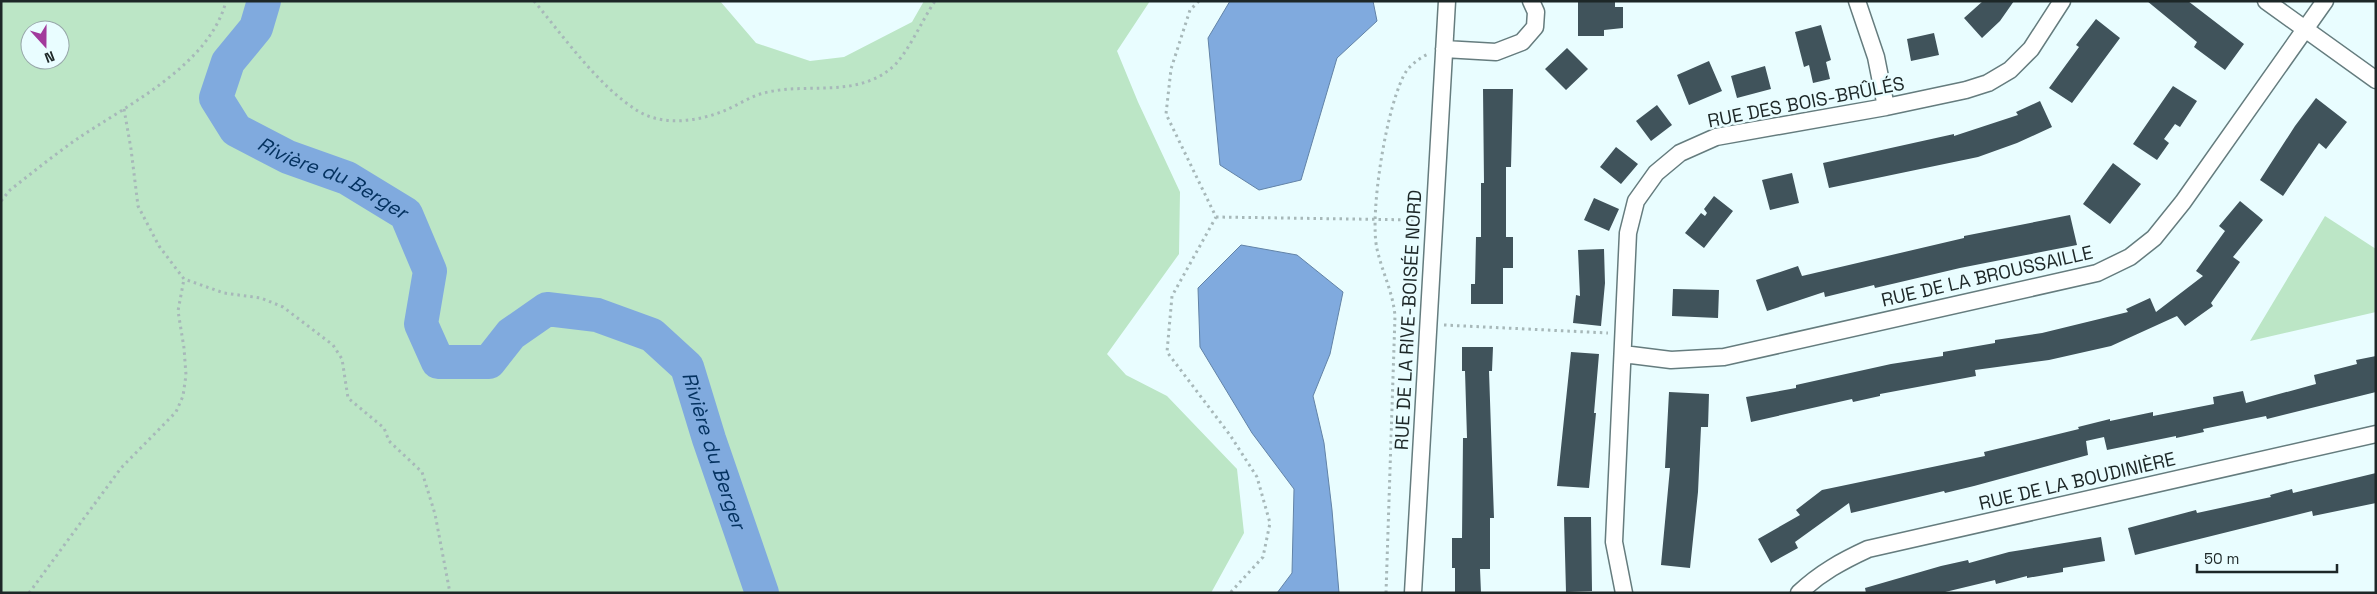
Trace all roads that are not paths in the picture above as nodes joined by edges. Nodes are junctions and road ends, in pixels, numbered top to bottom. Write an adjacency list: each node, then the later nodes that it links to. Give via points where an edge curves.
1 (1447, 1): 8 (street, RUE DE LA RIVE-BOISÉE NORD)
2 (1531, 1): 8 (street, via 1536,12 1535,27 1522,42 1496,52)
3 (1857, 1): 10 (street, via 1876,57)
4 (2062, 1): 10 (street, RUE DES BOIS-BRÛLÉS, via 2031,49 2010,70 1988,83 1966,90)
5 (2266, 1): 7 (street)
6 (2325, 1): 7 (street, RUE DE LA BROUSSAILLE)
7 (2305, 28): 9 (street); 11 (street, RUE DE LA BROUSSAILLE, via 2183,202 2154,238 2130,257 2097,273 1724,357 1671,360)
8 (1444, 51): 13 (street, RUE DE LA RIVE-BOISÉE NORD)
9 (2376, 80)
10 (1886, 106): 11 (street, RUE DES BOIS-BRÛLÉS, via 1716,137 1680,153 1656,173 1636,201 1628,233)
11 (1622, 354): 14 (street, RUE DES BOIS-BRÛLÉS, via 1614,542)
12 (2376, 434): 15 (street, RUE DE LA BOUDINIÈRE, via 1868,549 1838,562)
13 (1414, 593)
14 (1624, 593)
15 (1799, 593)

